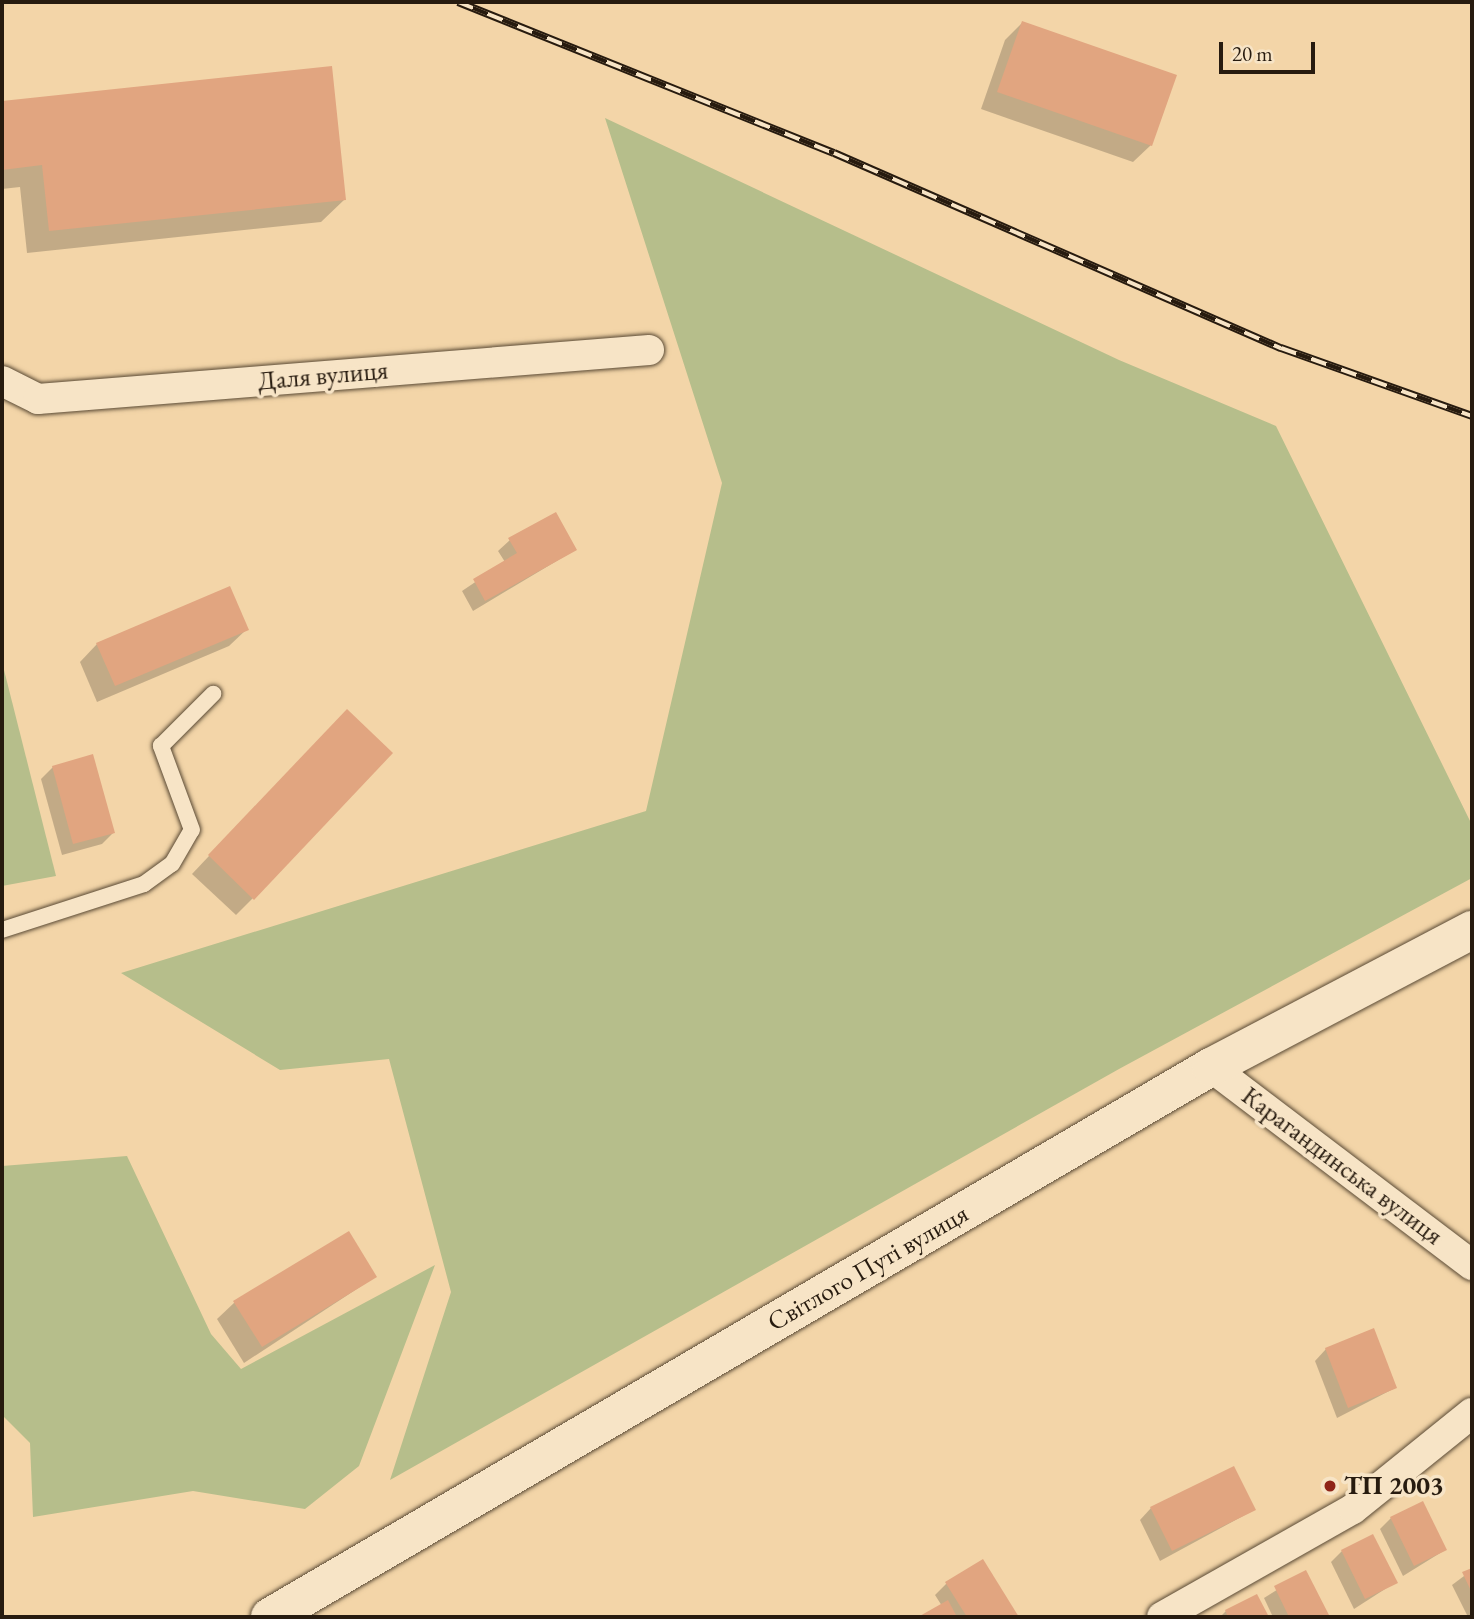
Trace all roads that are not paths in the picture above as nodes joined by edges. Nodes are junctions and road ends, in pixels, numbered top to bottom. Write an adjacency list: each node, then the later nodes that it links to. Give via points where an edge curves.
1 (649, 350): 2 (street, Даля вулиця, via 38,399)
2 (2, 380)
3 (214, 694): 4 (lane, via 161,746 192,830 172,864 144,884)
4 (2, 930)
5 (1472, 930): 6 (main road, Світлого Путі вулиця)
6 (1212, 1067): 7 (street, Карагандинська вулиця); 9 (main road, Світлого Путі вулиця)
7 (1472, 1265)
8 (1472, 1413): 10 (street, via 1353,1509)
9 (270, 1617)
10 (1162, 1617)

